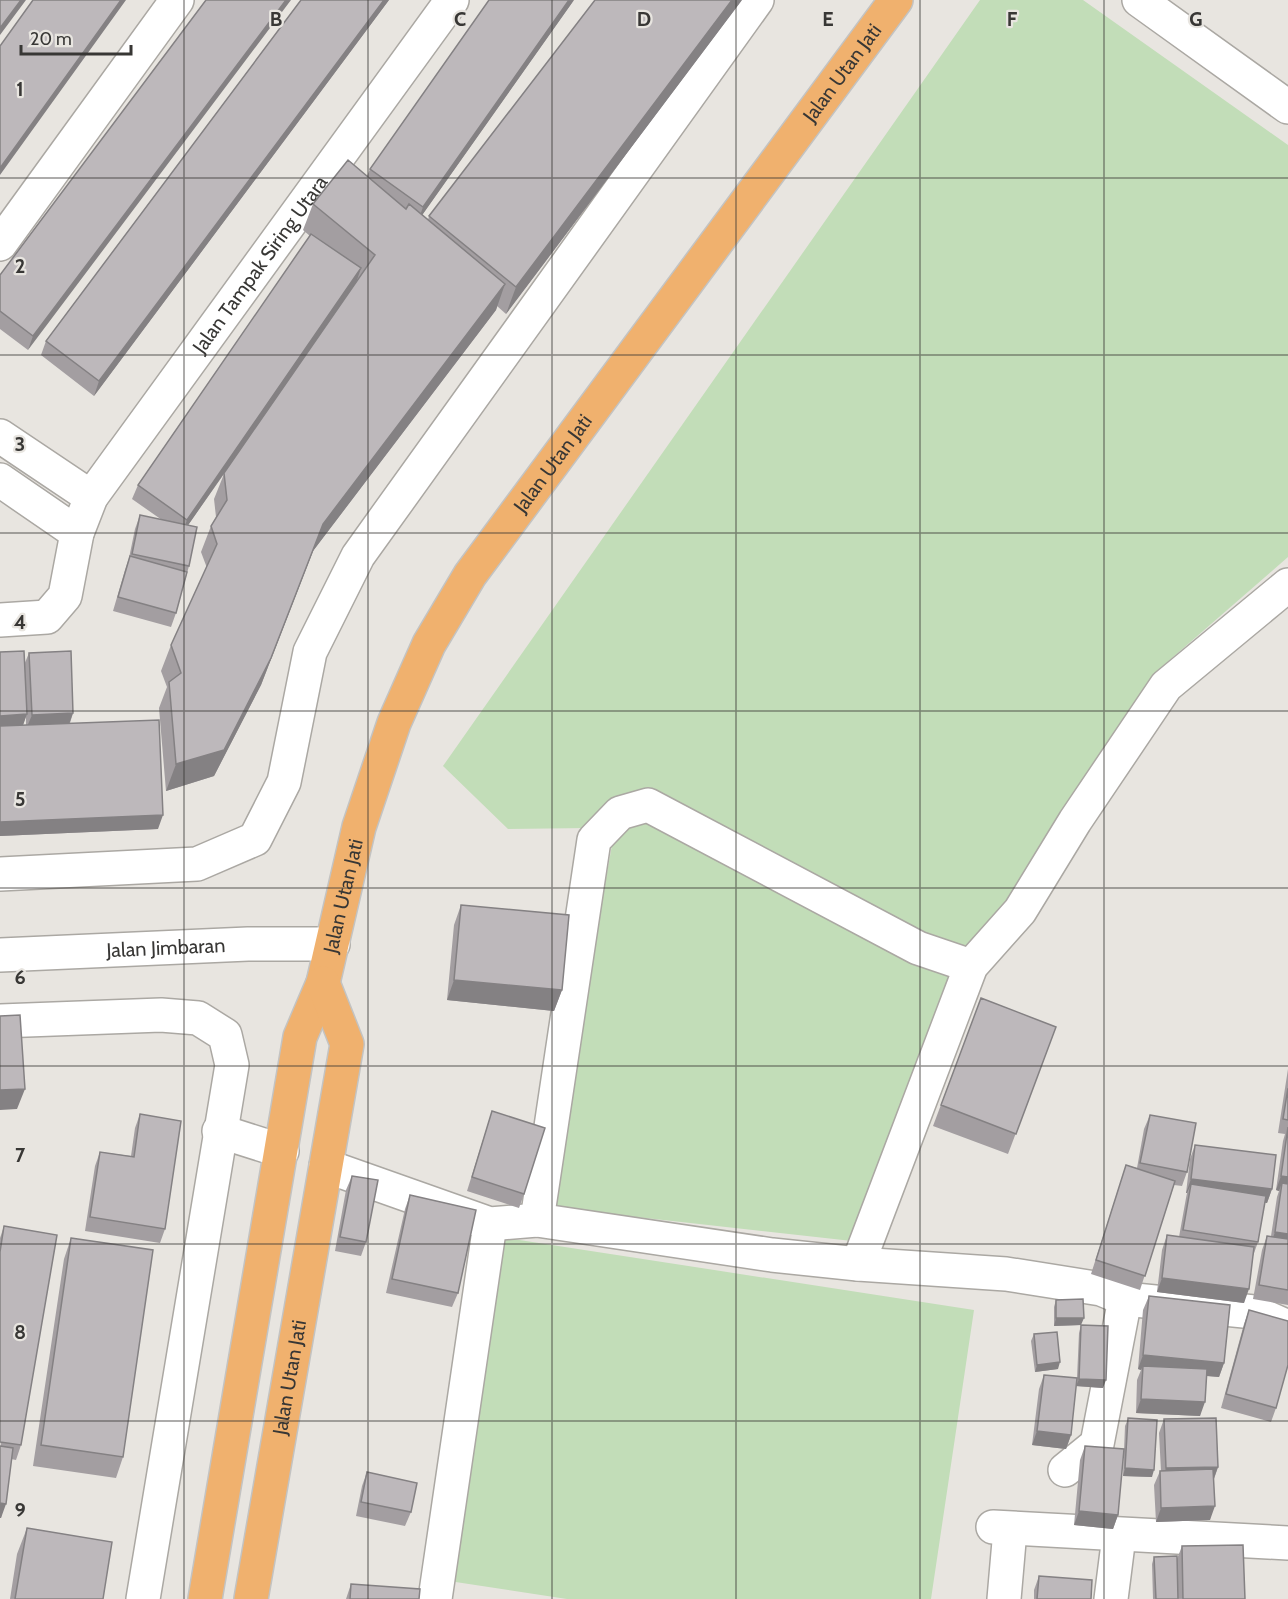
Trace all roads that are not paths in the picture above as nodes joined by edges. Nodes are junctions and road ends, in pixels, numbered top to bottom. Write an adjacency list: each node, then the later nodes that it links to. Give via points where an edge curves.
1 (177, 0): 7 (street)
2 (452, 0): 10 (street, Jalan Tampak Siring Utara)
3 (757, 0): 14 (street, via 358,556 310,652 284,782 255,839 197,864)
4 (896, 0): 15 (main road, Jalan Utan Jati, via 470,575 429,644 394,723 359,827)
5 (1139, 0): 6 (street)
6 (1288, 107)
7 (0, 244)
8 (0, 436): 10 (street)
9 (0, 480): 11 (street)
10 (91, 497): 11 (street, Jalan Tampak Siring Utara)
11 (77, 533): 13 (street, Jalan Tampak Siring Utara, via 65,596 47,617)
12 (1288, 585): 17 (street, via 1166,686 1020,911)
13 (0, 620)
14 (0, 874)
15 (333, 944): 16 (street, Jalan Jimbaran); 18 (main road, Jalan Utan Jati)
16 (0, 955)
17 (971, 966): 23 (street, via 918,948 648,805 620,813 594,840); 25 (street)
18 (323, 983): 21 (main road, Jalan Utan Jati, via 300,1037); 22 (main road, Jalan Utan Jati, via 347,1044)
19 (0, 1021): 20 (street, via 161,1015 198,1018 225,1035 232,1065)
20 (219, 1131): 21 (street); 31 (street)
21 (282, 1151): 22 (main road); 32 (main road, Jalan Utan Jati)
22 (326, 1166): 24 (street); 33 (main road, Jalan Utan Jati)
23 (537, 1220): 24 (street); 25 (street)
24 (490, 1224): 34 (street)
25 (858, 1264): 26 (street, via 1006,1274 1101,1289)
26 (1125, 1299): 27 (street, via 1254,1312); 28 (street, via 1096,1444)
27 (1288, 1327)
28 (1065, 1470)
29 (1119, 1536): 30 (street); 35 (street, via 1001,1529); 36 (street)
30 (1288, 1544)
31 (143, 1599)
32 (205, 1599)
33 (251, 1599)
34 (435, 1599)
35 (1004, 1599)
36 (1111, 1599)

